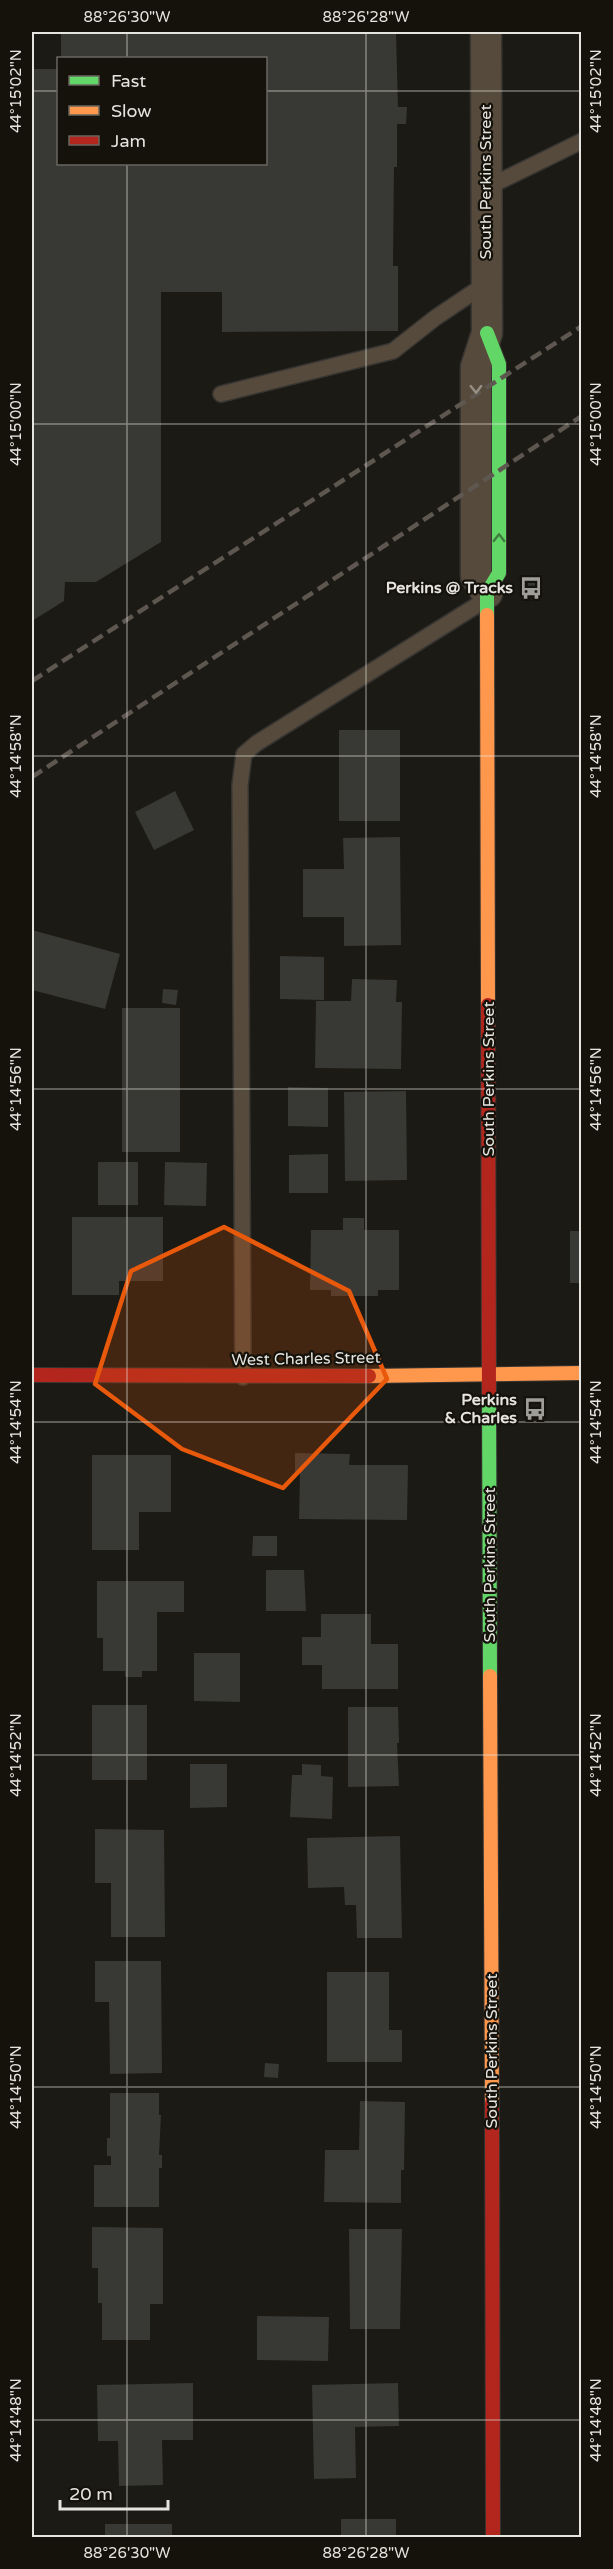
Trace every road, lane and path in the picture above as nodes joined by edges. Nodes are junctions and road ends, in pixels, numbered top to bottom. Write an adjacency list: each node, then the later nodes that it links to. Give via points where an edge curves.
1 (486, 32): 3 (street, South Perkins Street)
2 (582, 141): 3 (lane)
3 (486, 188): 4 (street, South Perkins Street)
4 (487, 283): 5 (lane, via 393,351); 6 (street, South Perkins Street, via 487,333 476,367 476,576)
5 (221, 394)
6 (487, 596): 8 (street, South Perkins Street); 10 (lane, via 244,754 240,785)
7 (582, 1373): 8 (street, West Charles Street)
8 (490, 1374): 10 (street, West Charles Street); 11 (street, South Perkins Street)
9 (32, 1375): 10 (street, West Charles Street)
10 (243, 1377)
11 (493, 2538)

